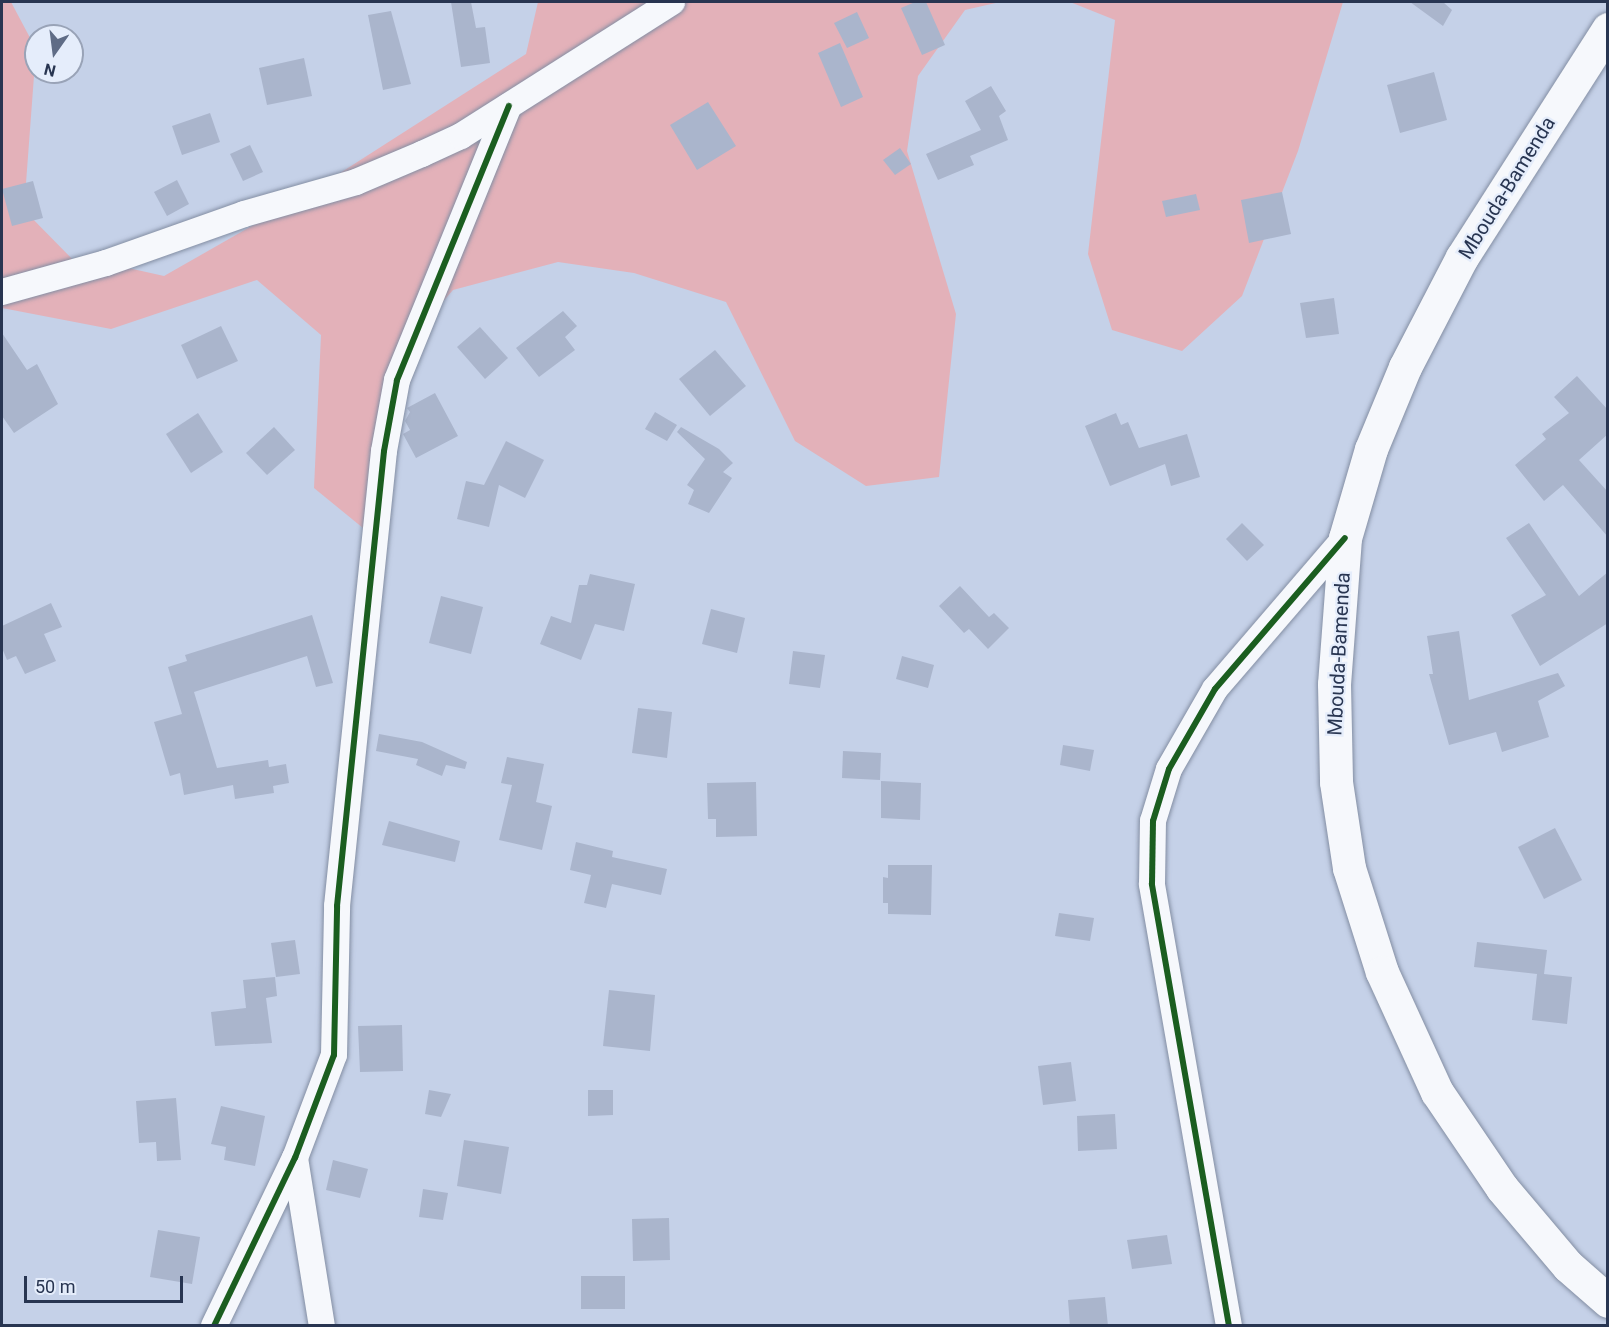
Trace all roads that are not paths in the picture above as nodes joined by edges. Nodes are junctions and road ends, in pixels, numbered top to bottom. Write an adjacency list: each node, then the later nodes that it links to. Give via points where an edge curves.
1 (672, 2): 3 (street)
2 (1608, 29): 5 (highway, Mbouda-Bamenda, via 1462,257 1411,357 1371,449)
3 (509, 106): 4 (street, via 461,136 357,182 244,214 106,263); 6 (street, via 398,380 384,451 337,906 334,1055)
4 (2, 292)
5 (1345, 538): 7 (highway, Mbouda-Bamenda, via 1334,684 1336,782 1349,868 1382,972 1437,1092 1502,1188 1568,1266); 10 (street, via 1215,689 1169,769 1153,821 1152,884)
6 (295, 1158): 8 (street); 9 (street)
7 (1608, 1301)
8 (214, 1326)
9 (322, 1326)
10 (1229, 1326)

